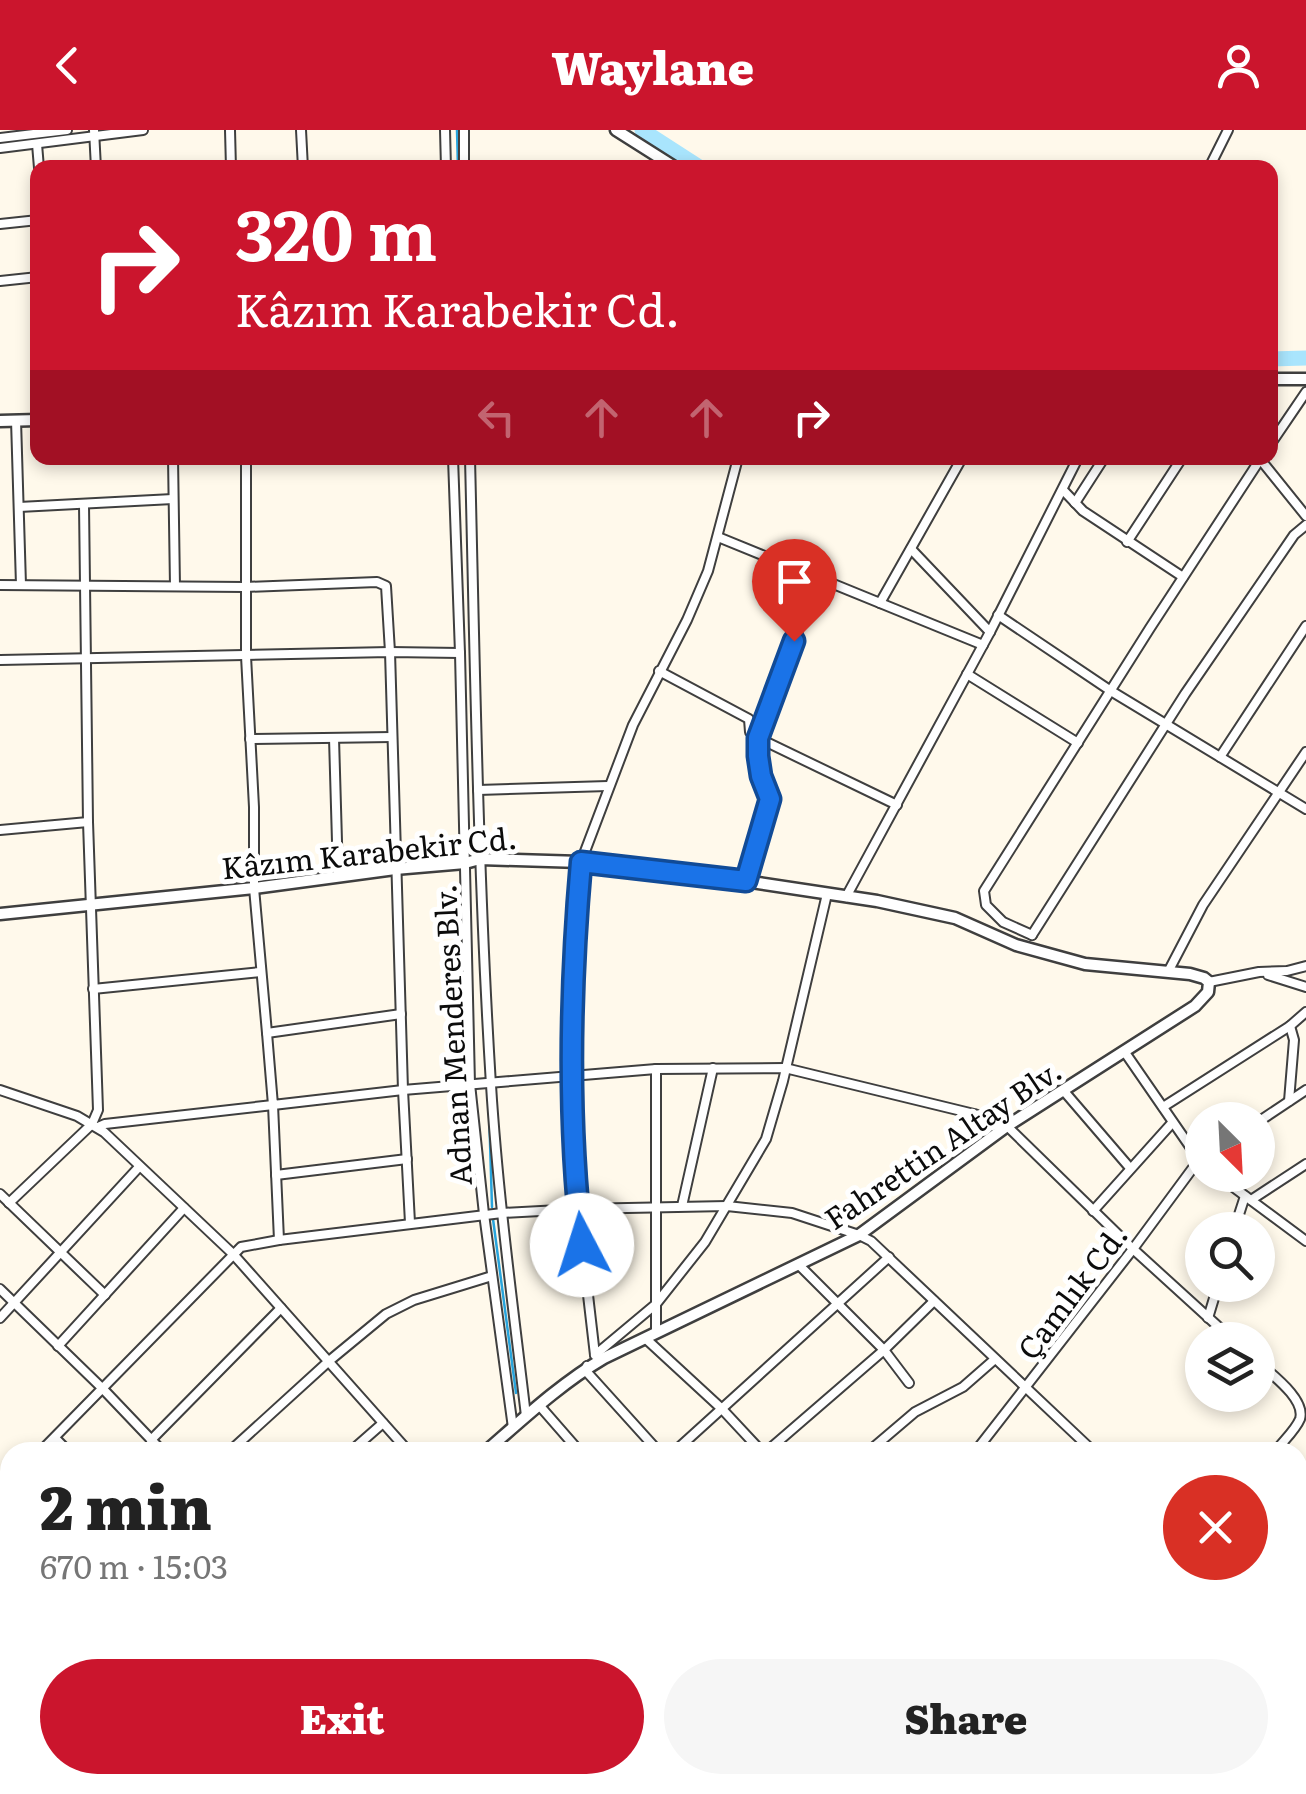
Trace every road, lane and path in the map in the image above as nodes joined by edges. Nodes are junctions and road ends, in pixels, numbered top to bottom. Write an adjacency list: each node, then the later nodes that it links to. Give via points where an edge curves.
1 (66, 130): 10 (street)
2 (143, 130): 9 (street)
3 (230, 130): 15 (street)
4 (301, 130): 16 (street)
5 (446, 130): 17 (street)
6 (464, 130): 18 (street)
7 (616, 130): 19 (street)
8 (1228, 130): 20 (street)
9 (94, 133): 11 (street); 14 (street)
10 (4, 135)
11 (37, 144): 12 (street); 13 (street)
12 (0, 148)
13 (38, 160)
14 (96, 160)
15 (231, 160)
16 (303, 160)
17 (446, 160)
18 (464, 160)
19 (663, 160)
20 (1213, 160)
21 (30, 221): 22 (street)
22 (0, 224)
23 (30, 278): 24 (street)
24 (0, 280)
25 (1278, 379): 26 (street)
26 (1306, 379)
27 (1306, 392): 31 (street)
28 (16, 420): 29 (street); 30 (street); 47 (street)
29 (30, 420)
30 (0, 421)
31 (1278, 433)
32 (173, 465): 44 (street)
33 (246, 465): 59 (street)
34 (452, 465): 66 (street, Adnan Menderes Blv.)
35 (470, 465): 82 (street, Adnan Menderes Blv.)
36 (736, 465): 50 (street)
37 (958, 465): 52 (street)
38 (1074, 465): 43 (street)
39 (1099, 465): 45 (street)
40 (1177, 465): 51 (street)
41 (1256, 465): 54 (street)
42 (1266, 465): 48 (street)
43 (1062, 490): 45 (street); 61 (street)
44 (173, 498): 46 (street); 58 (street)
45 (1075, 503): 51 (street)
46 (84, 504): 47 (street); 57 (street)
47 (19, 507): 55 (street)
48 (1306, 516)
49 (1306, 524): 73 (street)
50 (718, 537): 53 (street); 70 (street, via 698,595)
51 (1127, 542): 54 (street)
52 (912, 549): 60 (street); 63 (street)
53 (818, 577): 60 (street); 76 (street)
54 (1183, 577): 72 (street)
55 (22, 585): 56 (street); 57 (street)
56 (0, 586)
57 (85, 586): 58 (street); 68 (street)
58 (176, 586): 59 (street)
59 (245, 587): 65 (street, via 381,582); 67 (street)
60 (880, 602): 64 (street)
61 (998, 615): 63 (street); 72 (street)
62 (1306, 626): 80 (street)
63 (990, 632): 64 (street)
64 (983, 644): 71 (street)
65 (390, 652): 66 (street); 67 (street); 74 (street)
66 (460, 653): 90 (street, Adnan Menderes Blv.)
67 (246, 656): 68 (street); 77 (street)
68 (85, 658): 69 (street); 86 (street)
69 (0, 660)
70 (659, 671): 76 (street, via 749,719); 81 (street)
71 (967, 674): 78 (street); 84 (street)
72 (1110, 690): 73 (street); 78 (street)
73 (1166, 724): 80 (street); 99 (street)
74 (392, 737): 75 (street); 91 (street)
75 (334, 738): 77 (street); 92 (street)
76 (758, 738): 84 (street); 93 (street, via 770,799)
77 (250, 739): 94 (street)
78 (1078, 743): 99 (street, via 984,891 986,905 1003,922)
79 (1306, 752): 83 (street)
80 (1220, 757): 83 (street)
81 (608, 786): 82 (street); 89 (street)
82 (478, 790): 88 (street, Adnan Menderes Blv.)
83 (1280, 794): 85 (street); 103 (street, via 1204,905)
84 (897, 805): 96 (street)
85 (1306, 809)
86 (88, 822): 87 (street); 97 (street)
87 (0, 830)
88 (480, 859): 89 (street, Kâzım Karabekir Cd.); 90 (street, Kâzım Karabekir Cd.); 118 (street, Adnan Menderes Blv.)
89 (581, 862): 93 (street, Kâzım Karabekir Cd.); 116 (street)
90 (465, 863): 91 (street, Kâzım Karabekir Cd.); 117 (street, Adnan Menderes Blv.)
91 (396, 869): 92 (street, Kâzım Karabekir Cd.); 109 (street)
92 (338, 876): 94 (street, Kâzım Karabekir Cd.)
93 (746, 881): 95 (street, Kâzım Karabekir Cd.)
94 (254, 888): 97 (street, Kâzım Karabekir Cd.); 102 (street)
95 (826, 894): 96 (street, Kâzım Karabekir Cd.); 114 (street)
96 (846, 897): 100 (street, Kâzım Karabekir Cd., via 955,918)
97 (91, 905): 98 (street, Kâzım Karabekir Cd.); 107 (street)
98 (0, 914)
99 (1032, 935): 100 (street)
100 (1024, 947): 103 (street, Kâzım Karabekir Cd., via 1085,964)
101 (1306, 966): 104 (street)
102 (260, 972): 107 (street); 111 (street)
103 (1168, 972): 105 (street, Kâzım Karabekir Cd.)
104 (1259, 972): 105 (street); 106 (street)
105 (1208, 982): 112 (street, Fahrettin Altay Blv., via 1195,1006)
106 (1306, 987)
107 (94, 989): 128 (street)
108 (1306, 1012): 110 (street)
109 (401, 1014): 111 (street); 120 (street)
110 (1290, 1026): 123 (street); 125 (street)
111 (266, 1033): 124 (street)
112 (1124, 1051): 121 (street, Fahrettin Altay Blv.); 125 (street)
113 (713, 1068): 114 (street); 115 (street); 141 (street)
114 (785, 1068): 129 (street); 142 (street, via 766,1140)
115 (656, 1069): 116 (street); 143 (street)
116 (573, 1077): 118 (street); 145 (street)
117 (470, 1084): 118 (street); 120 (street); 149 (street, Adnan Menderes Blv.)
118 (491, 1084): 148 (street, Adnan Menderes Blv.)
119 (0, 1090): 128 (street)
120 (403, 1090): 124 (street); 131 (street)
121 (1063, 1090): 129 (street, Fahrettin Altay Blv.); 134 (street)
122 (1306, 1090): 123 (street)
123 (1289, 1100): 126 (street)
124 (272, 1105): 128 (street); 135 (street)
125 (1163, 1107): 127 (street)
126 (1275, 1110)
127 (1172, 1123): 130 (street); 134 (street)
128 (95, 1125): 133 (street); 140 (street)
129 (1007, 1126): 146 (street); 151 (street, Fahrettin Altay Blv.)
130 (1185, 1140)
131 (407, 1159): 135 (street); 150 (street)
132 (1306, 1164): 139 (street)
133 (139, 1167): 144 (street); 155 (street)
134 (1130, 1168): 146 (street)
135 (276, 1175): 153 (street)
136 (1185, 1182): 154 (street, Çamlık Cd.)
137 (1240, 1192): 139 (street)
138 (0, 1194): 140 (street)
139 (1248, 1198): 147 (street); 152 (street)
140 (9, 1203): 155 (street)
141 (682, 1206): 142 (street); 143 (street)
142 (727, 1206): 151 (street, via 792,1213); 166 (street)
143 (654, 1207): 145 (street); 166 (street)
144 (184, 1208): 156 (street); 161 (street)
145 (578, 1208): 148 (street); 174 (street)
146 (1093, 1210): 154 (street)
147 (1242, 1212)
148 (502, 1213): 149 (street); 184 (street, Adnan Menderes Blv.)
149 (484, 1214): 150 (street); 159 (street, Adnan Menderes Blv.)
150 (410, 1223): 153 (street)
151 (860, 1234): 157 (street); 158 (street, Fahrettin Altay Blv.)
152 (1305, 1239)
153 (279, 1240): 156 (street)
154 (1133, 1249): 169 (street); 181 (street, Çamlık Cd.)
155 (61, 1252): 161 (street); 163 (street)
156 (233, 1254): 167 (street); 180 (street)
157 (889, 1257): 162 (street); 164 (street)
158 (798, 1264): 164 (street); 171 (street, Fahrettin Altay Blv.)
159 (492, 1276): 176 (street, via 396,1308); 186 (street, Adnan Menderes Blv.)
160 (0, 1288): 163 (street)
161 (106, 1295): 172 (street)
162 (934, 1300): 173 (street); 175 (street)
163 (14, 1302): 168 (street); 172 (street)
164 (838, 1302): 173 (street); 183 (street)
165 (1213, 1302): 169 (street)
166 (656, 1304): 171 (street); 174 (street)
167 (281, 1308): 176 (street); 188 (street)
168 (0, 1318)
169 (1208, 1318): 170 (street)
170 (1213, 1322)
171 (650, 1335): 177 (street, Fahrettin Altay Blv.); 183 (street)
172 (58, 1346): 180 (street)
173 (884, 1350): 179 (street); 199 (street)
174 (595, 1355): 177 (street)
175 (996, 1360): 181 (street); 200 (street)
176 (329, 1361): 185 (street); 191 (street)
177 (585, 1370): 182 (street, Fahrettin Altay Blv.); 196 (street)
178 (1275, 1378): 203 (street, via 1302,1410)
179 (909, 1382)
180 (103, 1389): 187 (street); 188 (street)
181 (1025, 1389): 201 (street, Çamlık Cd.); 202 (street)
182 (539, 1406): 184 (street, Fahrettin Altay Blv.); 195 (street)
183 (722, 1408): 197 (street); 198 (street)
184 (526, 1416): 186 (street, Fahrettin Altay Blv.)
185 (383, 1422): 192 (street); 193 (street)
186 (514, 1428): 194 (street, Fahrettin Altay Blv.)
187 (55, 1438): 189 (street); 190 (street)
188 (150, 1440)
189 (51, 1442)
190 (59, 1442)
191 (240, 1442)
192 (361, 1442)
193 (400, 1442)
194 (497, 1442)
195 (571, 1442)
196 (650, 1442)
197 (685, 1442)
198 (754, 1442)
199 (776, 1442)
200 (880, 1442)
201 (987, 1442)
202 (1083, 1442)
203 (1282, 1442)

